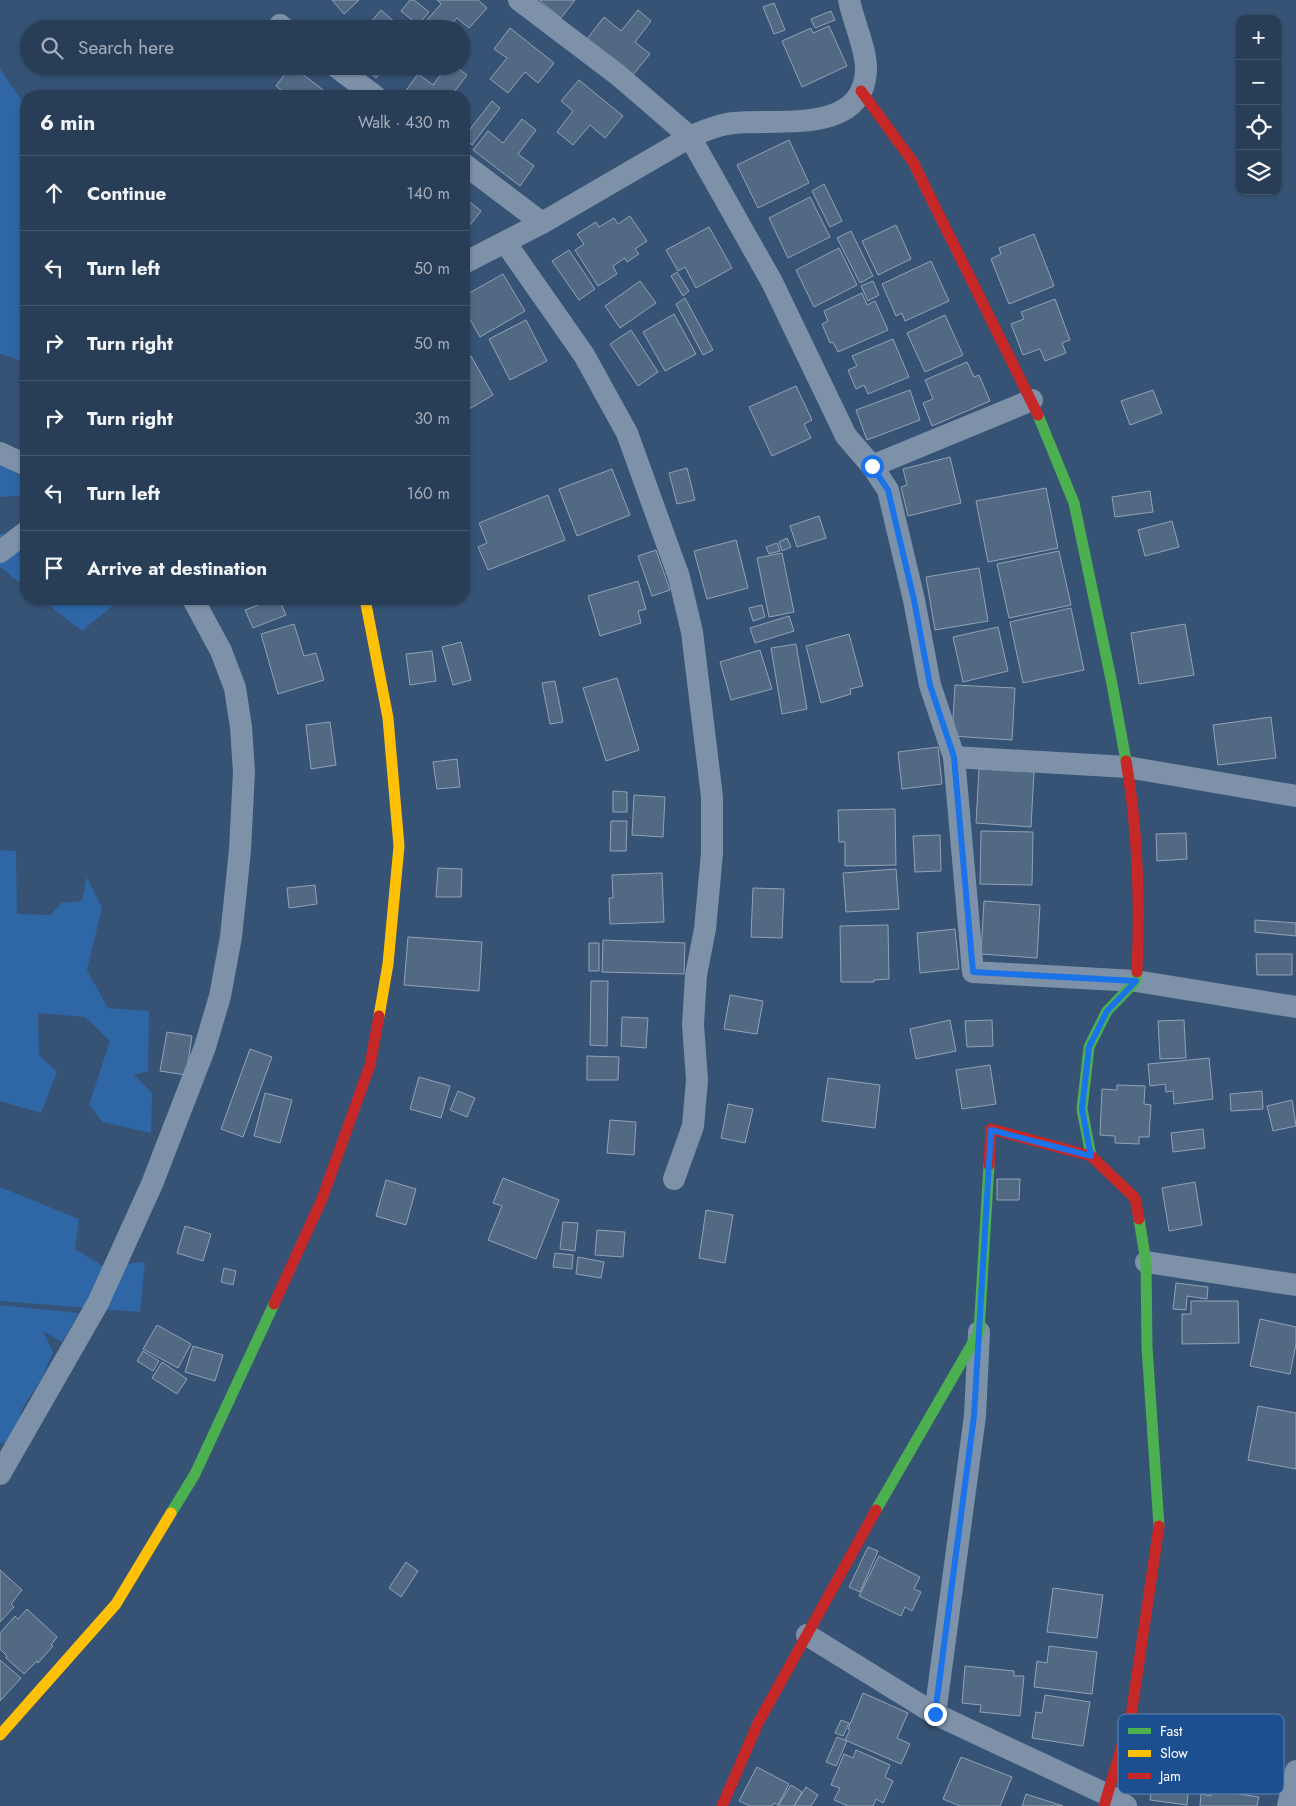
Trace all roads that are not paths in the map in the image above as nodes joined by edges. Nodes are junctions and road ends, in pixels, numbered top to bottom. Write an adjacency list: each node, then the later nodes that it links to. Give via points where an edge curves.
1 (519, 0): 6 (street, via 618,75)
2 (849, 0): 5 (street, via 866,71)
3 (347, 75): 4 (street)
4 (367, 90)
5 (861, 91): 6 (street, via 852,104 839,113 810,121 733,122); 11 (street, via 913,162)
6 (690, 137): 8 (street); 14 (street, via 772,282 846,436)
7 (470, 169): 8 (street)
8 (542, 223): 9 (street)
9 (504, 242): 10 (street); 25 (street, via 584,355 627,432 678,577 692,632 712,797 712,853 693,1025 697,1080 693,1126)
10 (470, 261)
11 (1032, 400): 14 (street); 20 (street, via 1074,503)
12 (0, 453): 13 (street)
13 (20, 462)
14 (872, 466): 19 (street, via 888,490 930,685)
15 (20, 537): 16 (street)
16 (0, 552)
17 (196, 605): 29 (street, via 235,688 244,772 240,850 220,996 205,1047 152,1184 98,1303)
18 (366, 605): 33 (street, via 388,718 399,846 388,964 370,1065 322,1199 195,1474 116,1604)
19 (954, 757): 20 (street); 22 (street, via 973,972)
20 (1127, 767): 21 (street); 22 (street, via 1137,856 1139,925)
21 (1296, 796)
22 (1136, 981): 23 (street); 24 (street, via 1107,1011 1089,1047 1082,1109)
23 (1296, 1007)
24 (1091, 1156): 26 (street, via 1135,1198); 28 (street, via 991,1130)
25 (674, 1179)
26 (1146, 1262): 27 (street); 32 (street, via 1147,1348 1159,1528)
27 (1296, 1285)
28 (979, 1332): 30 (street); 31 (street, via 974,1416)
29 (0, 1474)
30 (807, 1635): 31 (street); 37 (street, via 758,1724)
31 (935, 1714): 36 (street)
32 (1131, 1714)
33 (0, 1735)
34 (1296, 1771): 38 (street)
35 (1118, 1778): 36 (street)
36 (1113, 1802)
37 (722, 1806)
38 (1288, 1806)

